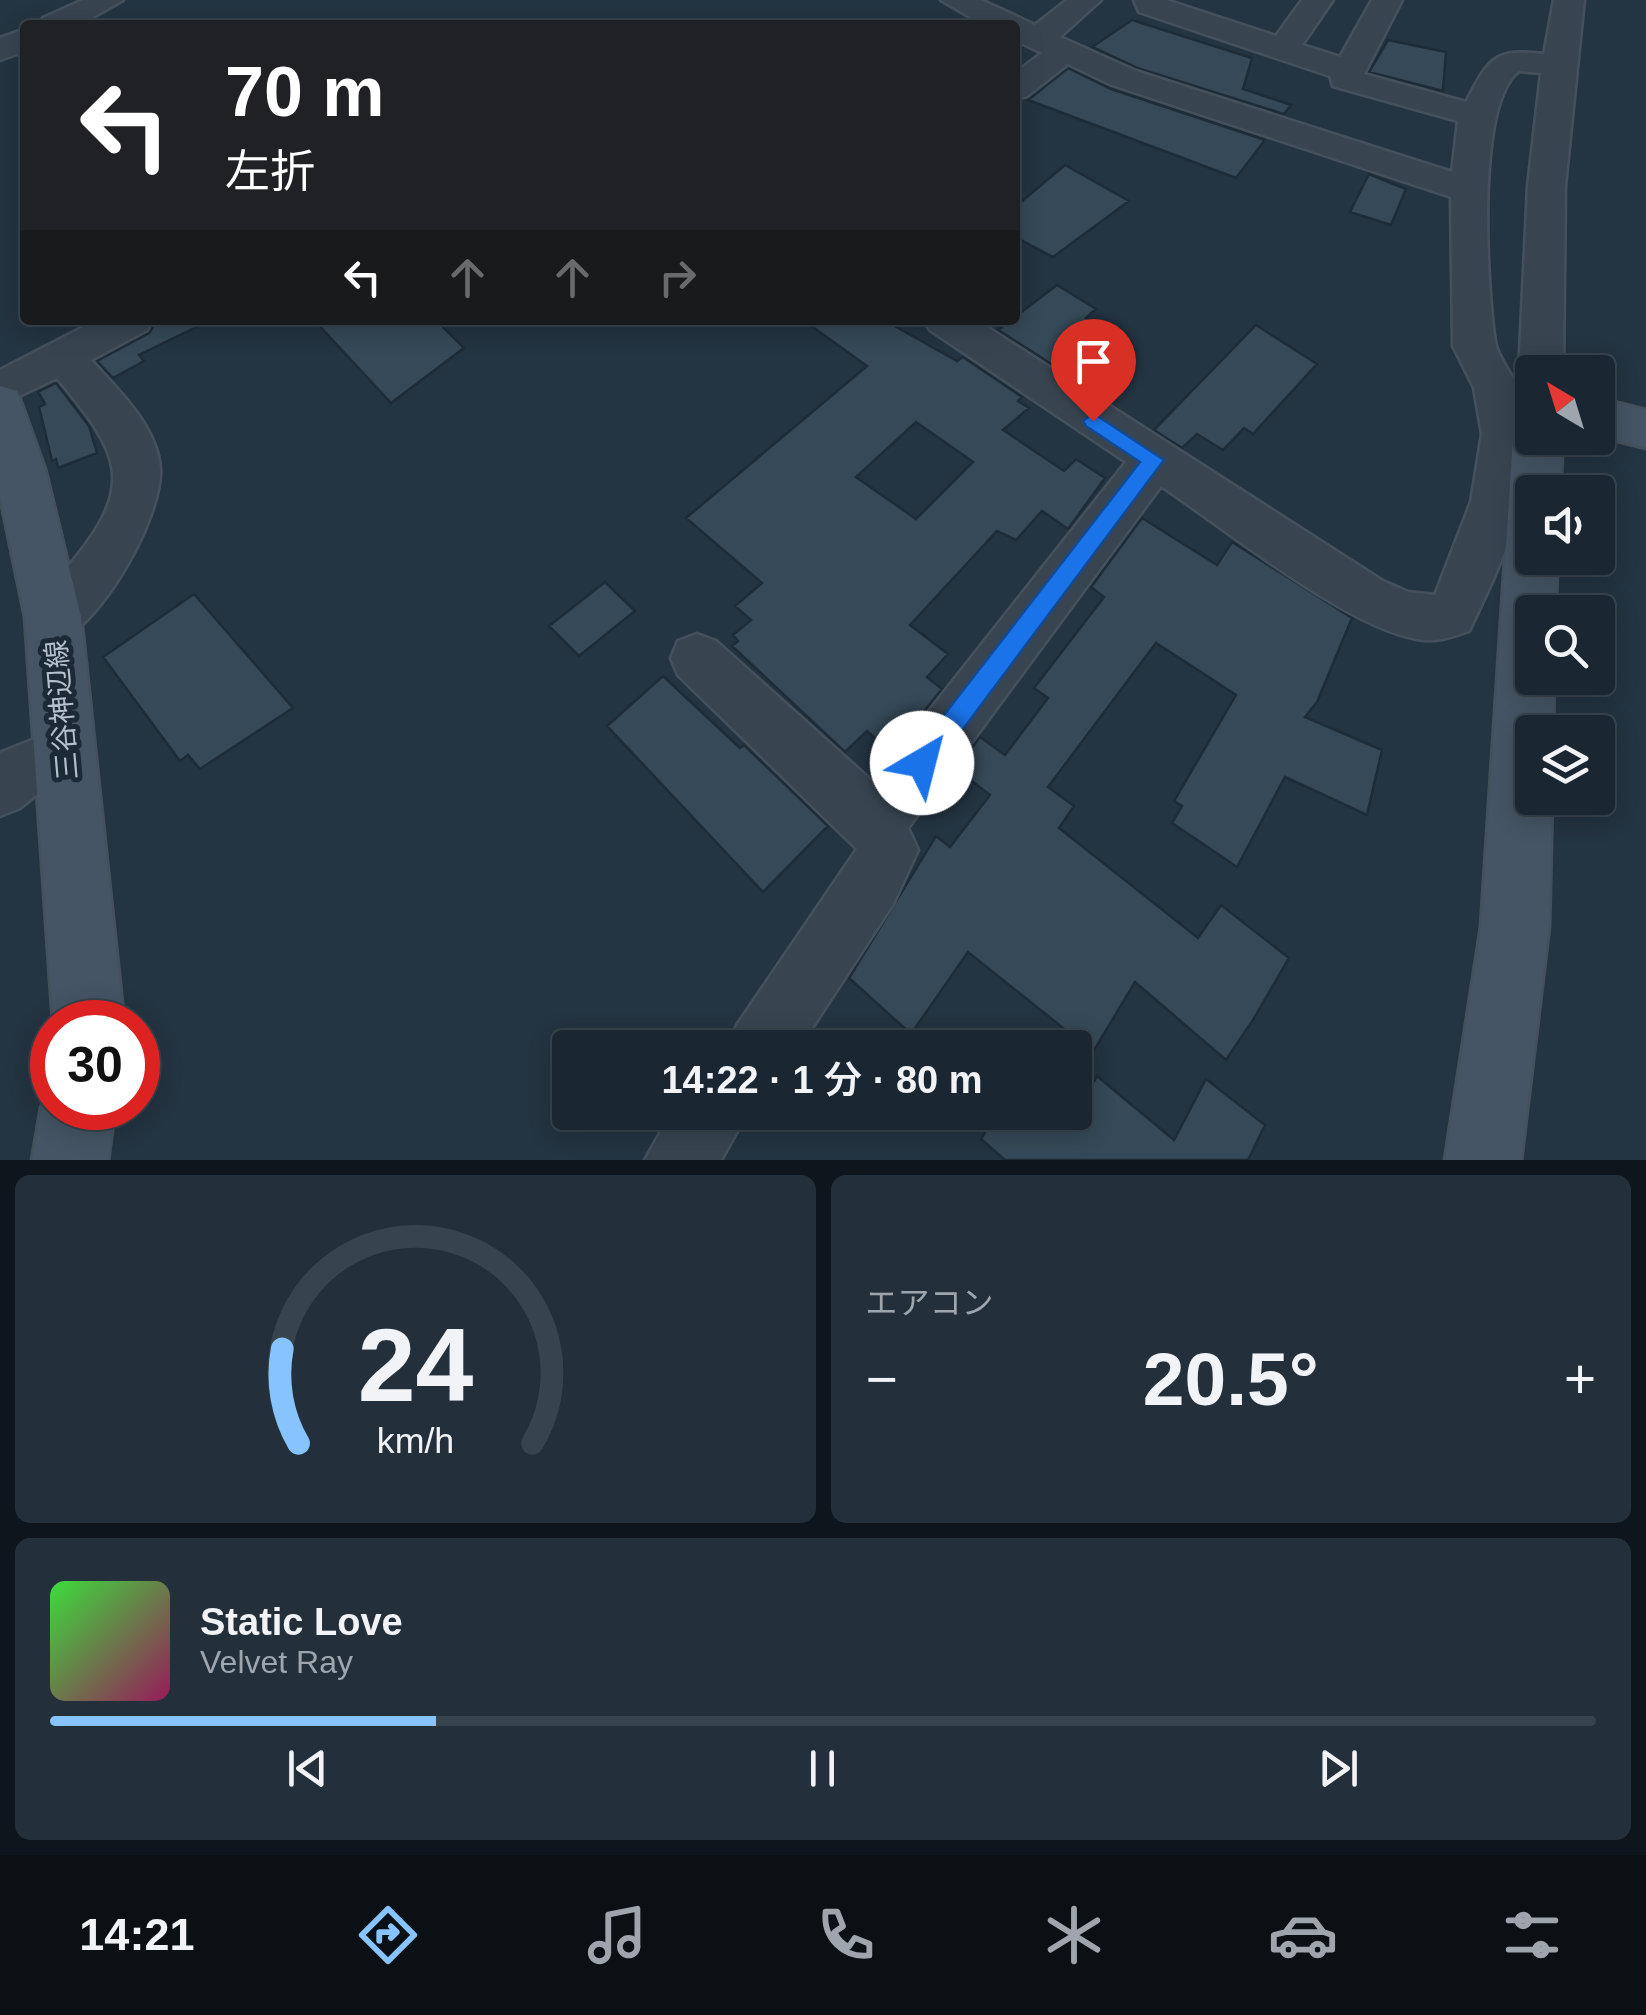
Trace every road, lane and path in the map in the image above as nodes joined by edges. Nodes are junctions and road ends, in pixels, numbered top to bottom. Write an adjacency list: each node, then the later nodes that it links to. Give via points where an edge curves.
1 (108, 0): 9 (street)
2 (956, 0): 10 (street)
3 (1086, 0): 12 (street)
4 (1149, 0): 11 (street)
5 (1250, 0): 11 (street)
6 (1318, 0): 13 (street)
7 (1387, 0): 15 (street)
8 (1569, 0): 14 (street)
9 (65, 20)
10 (998, 20)
11 (1224, 28): 13 (street)
12 (1032, 36): 16 (street); 18 (street, via 1124,78)
13 (1284, 48): 15 (street)
14 (1557, 65): 17 (street, via 1513,60 1500,69); 22 (street)
15 (1349, 71): 17 (street, via 1345,79)
16 (1020, 73)
17 (1476, 115): 18 (street)
18 (1469, 190): 24 (street, via 1474,346)
19 (122, 325): 21 (street)
20 (953, 325): 28 (street)
21 (62, 354): 23 (street); 30 (street, via 132,446 139,489 89,583)
22 (1540, 355)
23 (0, 389)
24 (1514, 394): 28 (street, via 1502,468 1463,588 1451,614 1431,620 1410,618 1366,596)
25 (0, 404): 30 (main road, 三谷神辺線)
26 (1615, 421): 27 (main road)
27 (1646, 429)
28 (1154, 460): 34 (street)
29 (1529, 575): 41 (main road, via 1515,926)
30 (53, 617): 32 (main road, 三谷神辺線)
31 (697, 658): 34 (street)
32 (66, 753): 33 (street, via 30,765); 35 (main road, 三谷神辺線)
33 (0, 788)
34 (876, 824): 36 (street, via 888,850 872,883)
35 (88, 1000)
36 (772, 1030)
37 (75, 1130): 39 (main road)
38 (701, 1130): 40 (street)
39 (70, 1160)
40 (680, 1160)
41 (1483, 1160)

